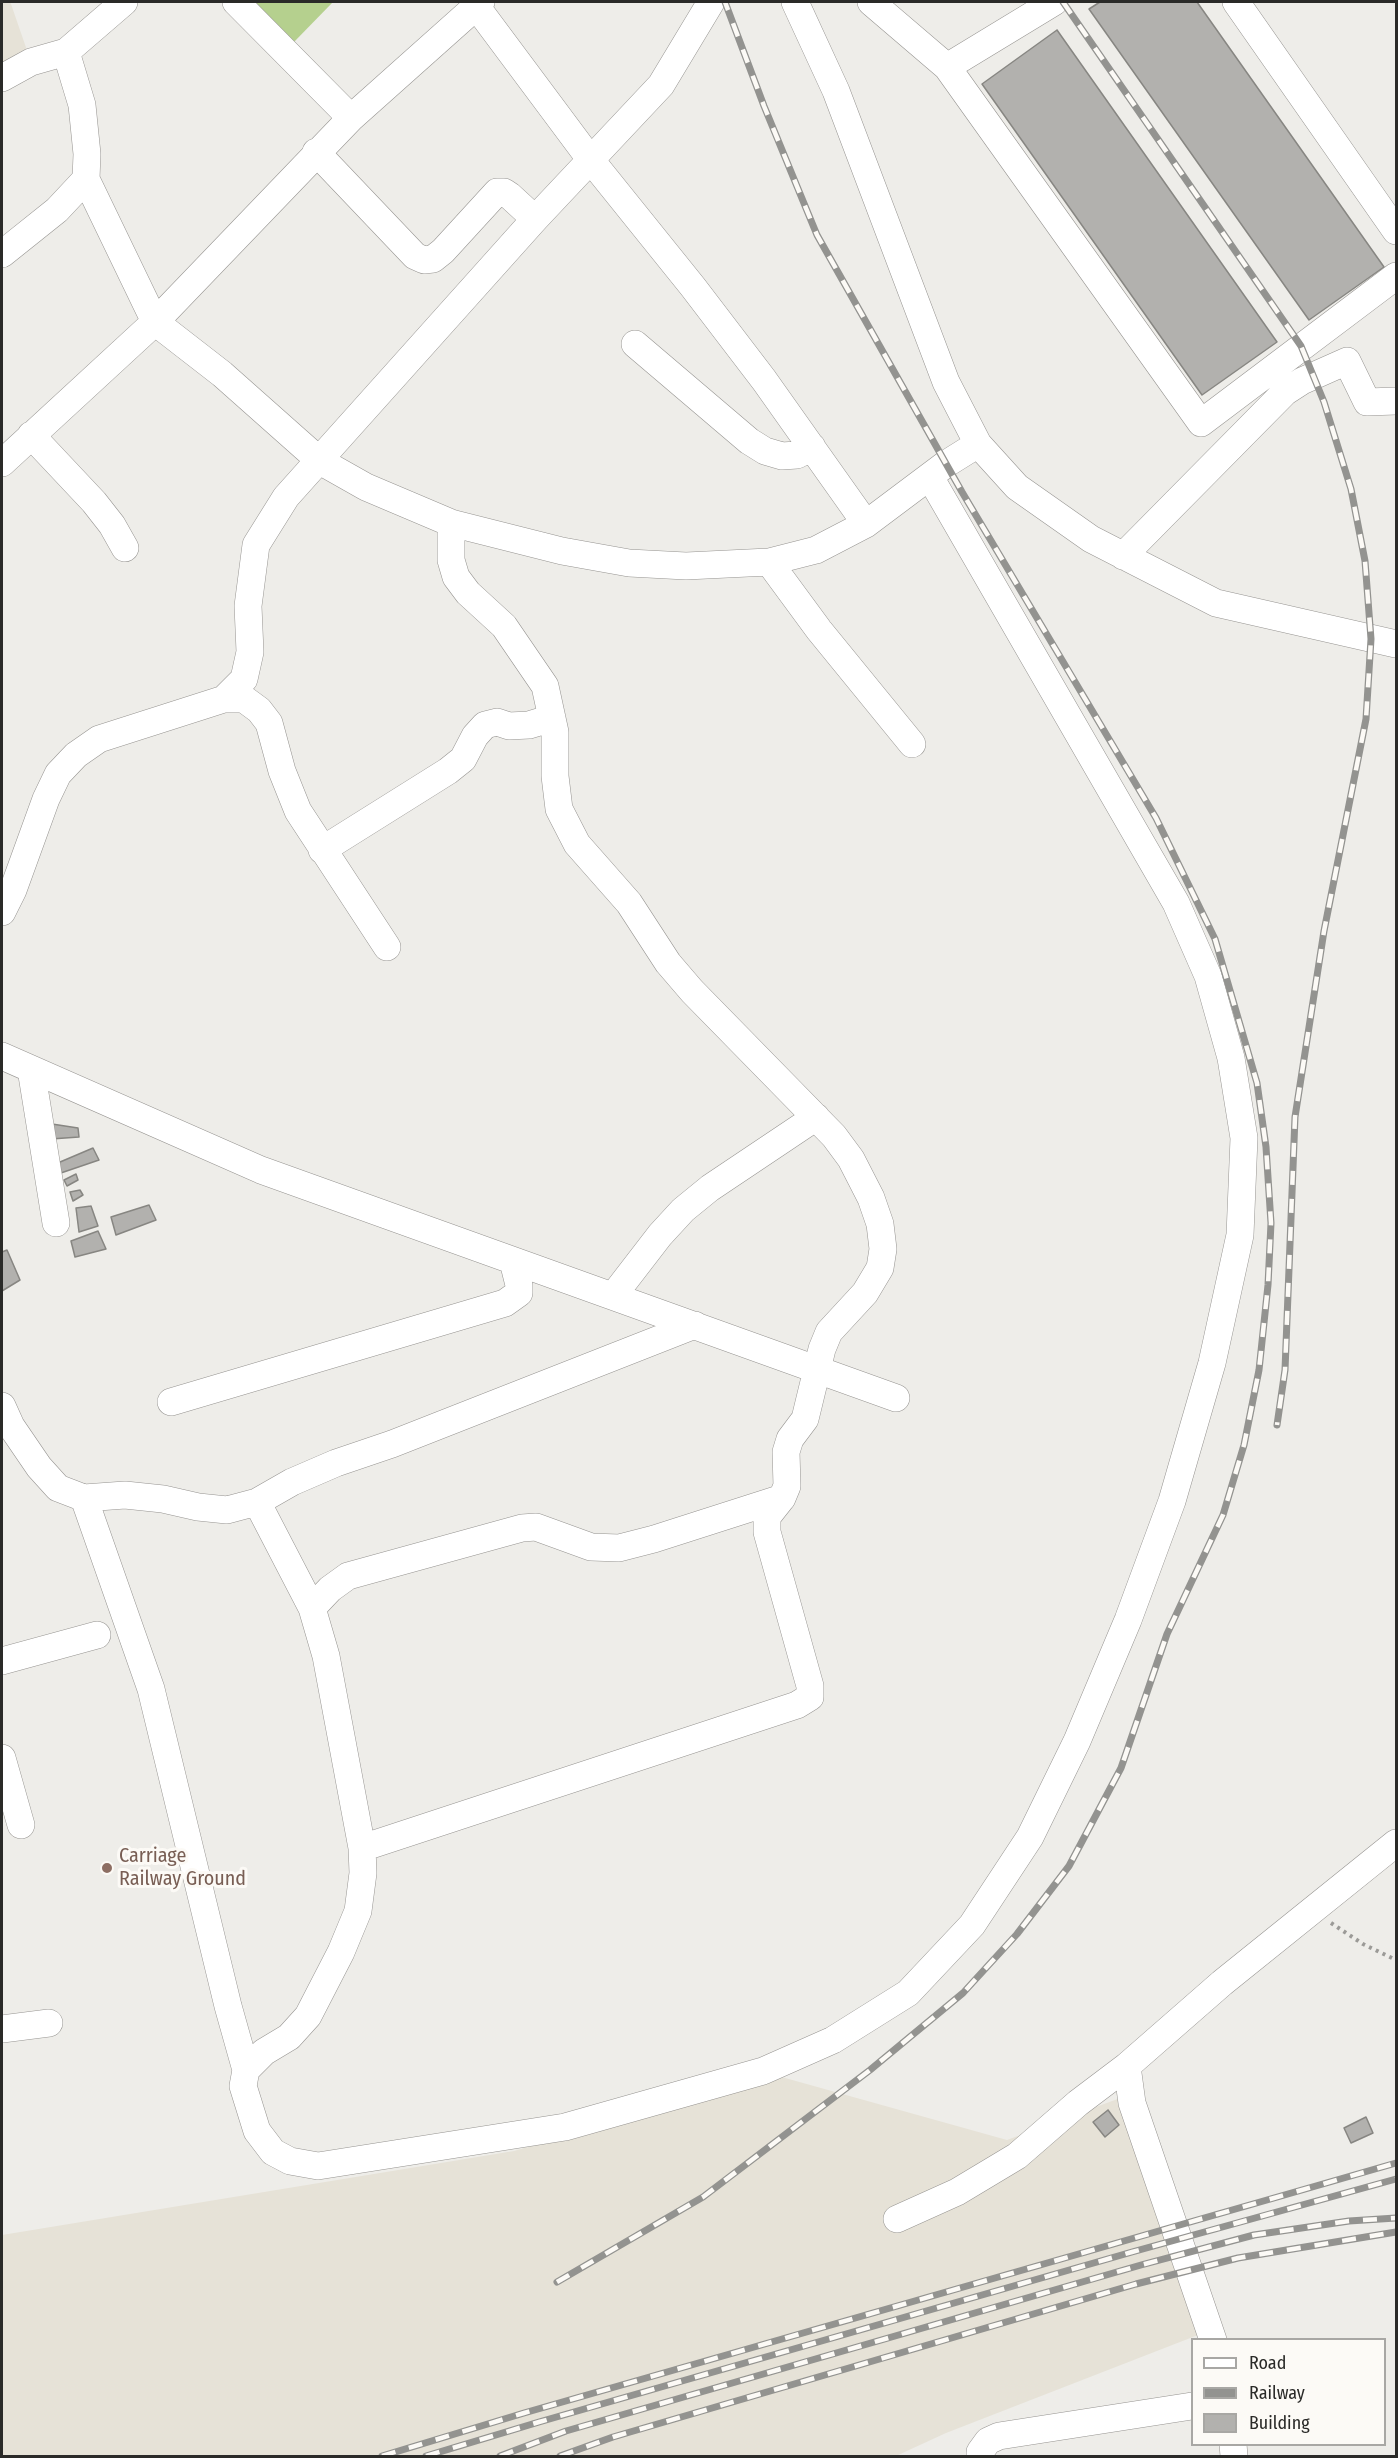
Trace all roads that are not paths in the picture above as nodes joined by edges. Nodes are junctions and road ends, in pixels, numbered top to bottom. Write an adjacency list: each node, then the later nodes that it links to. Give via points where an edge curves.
1 (124, 2): 9 (street)
2 (236, 2): 12 (street)
3 (711, 2): 14 (street, via 661,85)
4 (795, 2): 24 (street, via 836,91 946,382)
5 (871, 2): 10 (street)
6 (1054, 2): 10 (street)
7 (1236, 2): 17 (street)
8 (478, 4): 12 (street); 14 (street)
9 (66, 52): 11 (street, via 31,62); 15 (street, via 82,105)
10 (947, 67): 19 (street, via 1201,423)
11 (2, 78)
12 (351, 118): 13 (street)
13 (316, 152): 16 (street, via 415,256 424,260 443,251 497,192 510,196); 20 (street)
14 (590, 159): 16 (street); 25 (street, via 693,287)
15 (86, 179): 18 (street, via 57,210); 20 (street)
16 (535, 219): 26 (street)
17 (1396, 231)
18 (2, 254)
19 (1396, 276)
20 (156, 322): 23 (street); 26 (street, via 222,374)
21 (635, 345): 25 (street, via 765,451 797,455)
22 (1396, 401): 32 (street, via 1367,402 1347,361 1302,381 1285,392)
23 (31, 435): 27 (street); 31 (street, via 94,502)
24 (978, 444): 28 (street); 32 (street, via 1017,487 1091,539)
25 (812, 447): 30 (street)
26 (320, 461): 29 (street, via 366,487); 35 (street, via 286,497 256,545 248,606 250,652 244,679)
27 (2, 463)
28 (930, 477): 30 (street); 65 (street, via 1176,903 1208,976 1231,1058 1244,1138 1240,1235 1212,1363 1172,1501 1077,1741 1030,1837 972,1925 908,1993 833,2040 763,2071 565,2127 318,2166 290,2161 273,2152 257,2131 243,2086)
29 (451, 523): 33 (street, via 562,551 630,562 686,566); 36 (street, via 456,577 522,650 545,686)
30 (866, 524): 33 (street, via 816,550)
31 (125, 548)
32 (1123, 556): 34 (street, via 1216,603)
33 (769, 562): 37 (street)
34 (1396, 644)
35 (224, 699): 38 (street, via 244,699 269,723 298,811); 39 (street, via 99,739 76,754 58,774 46,799)
36 (552, 718): 38 (street, via 529,725 485,725 463,759 448,771); 43 (street, via 559,810 577,844 629,903 686,984)
37 (912, 744)
38 (322, 850): 40 (street)
39 (2, 912)
40 (387, 947)
41 (2, 1056): 42 (street)
42 (32, 1069): 44 (street); 45 (street, via 261,1170)
43 (816, 1117): 46 (street, via 683,1210); 48 (street, via 851,1160 872,1198 883,1249 880,1268 870,1284 829,1332)
44 (56, 1223)
45 (513, 1261): 46 (street); 50 (street, via 519,1293 505,1303)
46 (613, 1296): 47 (street)
47 (695, 1325): 48 (street); 54 (street, via 336,1463)
48 (818, 1370): 49 (street); 53 (street, via 805,1419 790,1439 786,1452 788,1486)
49 (896, 1398)
50 (171, 1402)
51 (2, 1406): 52 (street, via 39,1467 58,1488)
52 (84, 1498): 54 (street, via 124,1495 227,1510); 65 (street, via 151,1689)
53 (782, 1498): 55 (street, via 619,1548 591,1547 536,1527 522,1528 348,1576); 61 (street, via 767,1517 767,1532 810,1686 810,1696 805,1701)
54 (257, 1502): 55 (street)
55 (312, 1608): 61 (street, via 326,1656)
56 (97, 1635): 57 (street)
57 (2, 1661)
58 (2, 1758): 59 (street)
59 (21, 1825)
60 (1396, 1843): 64 (street, via 1222,1983)
61 (362, 1848): 65 (street, via 358,1911 319,1995 290,2037 264,2052)
62 (49, 2023): 63 (street)
63 (2, 2029)
64 (1127, 2066): 66 (street, via 1017,2156 957,2192); 67 (street, via 1132,2103)
65 (246, 2070)
66 (897, 2219)
67 (1212, 2338)
68 (1191, 2406): 69 (street, via 999,2436 988,2441)
69 (980, 2457)

